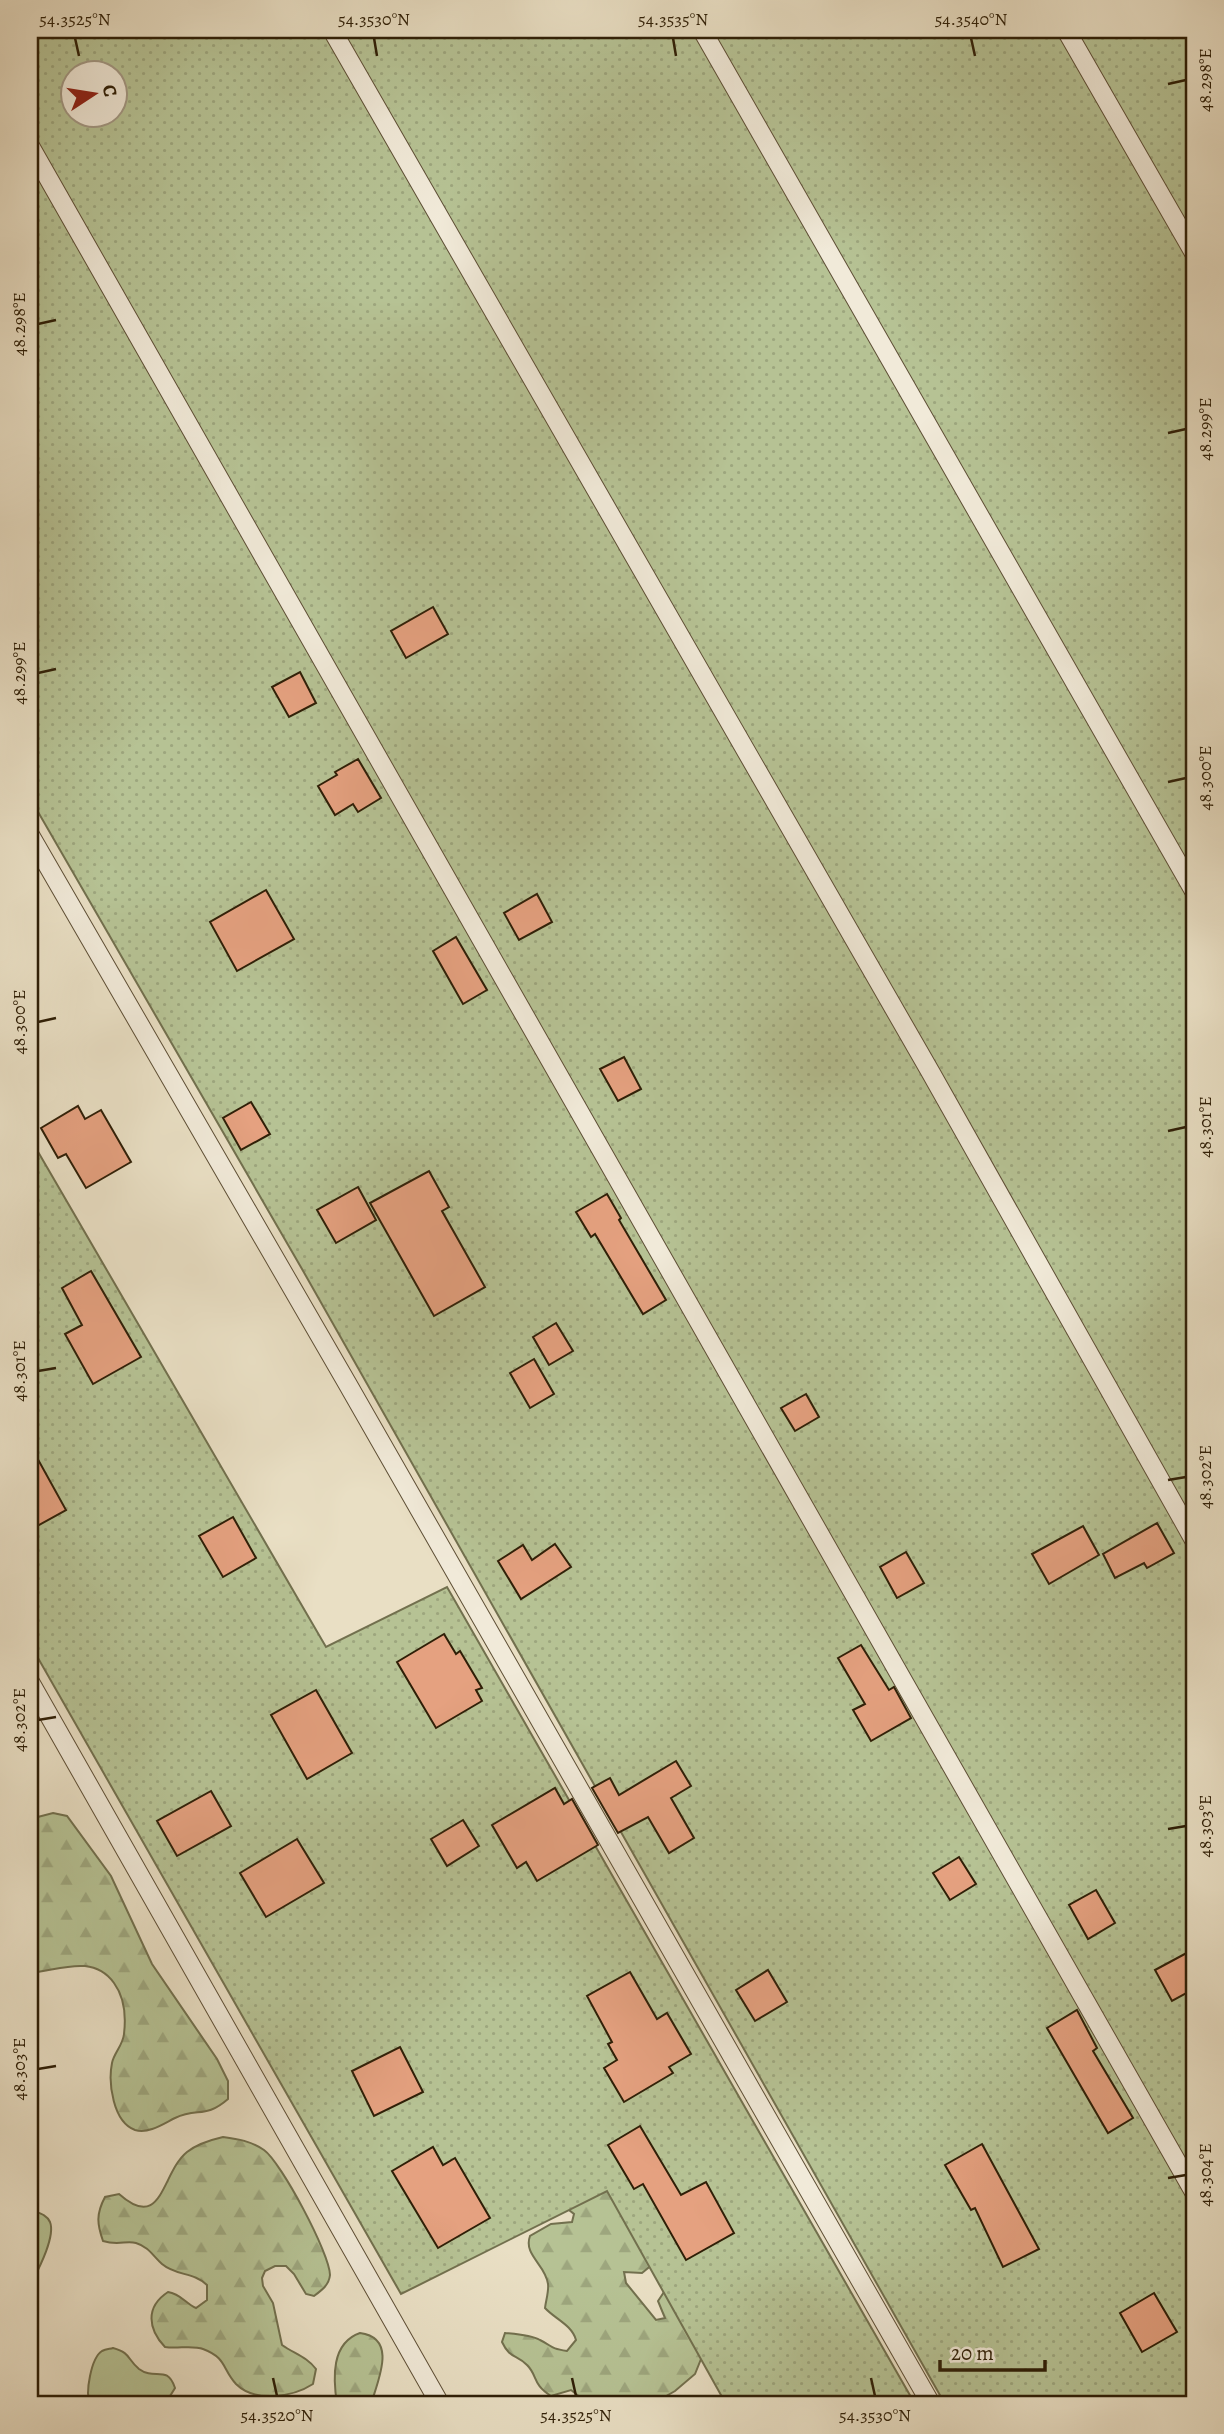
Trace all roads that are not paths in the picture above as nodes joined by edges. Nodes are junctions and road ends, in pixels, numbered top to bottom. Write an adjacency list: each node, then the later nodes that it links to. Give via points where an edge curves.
1 (332, 30): 8 (lane)
2 (702, 30): 7 (lane)
3 (1066, 30): 5 (lane)
4 (30, 146): 10 (lane)
5 (1194, 253)
6 (30, 835): 12 (lane)
7 (1194, 891)
8 (1194, 1540)
9 (30, 1682): 11 (lane)
10 (1194, 2192)
11 (440, 2404)
12 (931, 2404)

